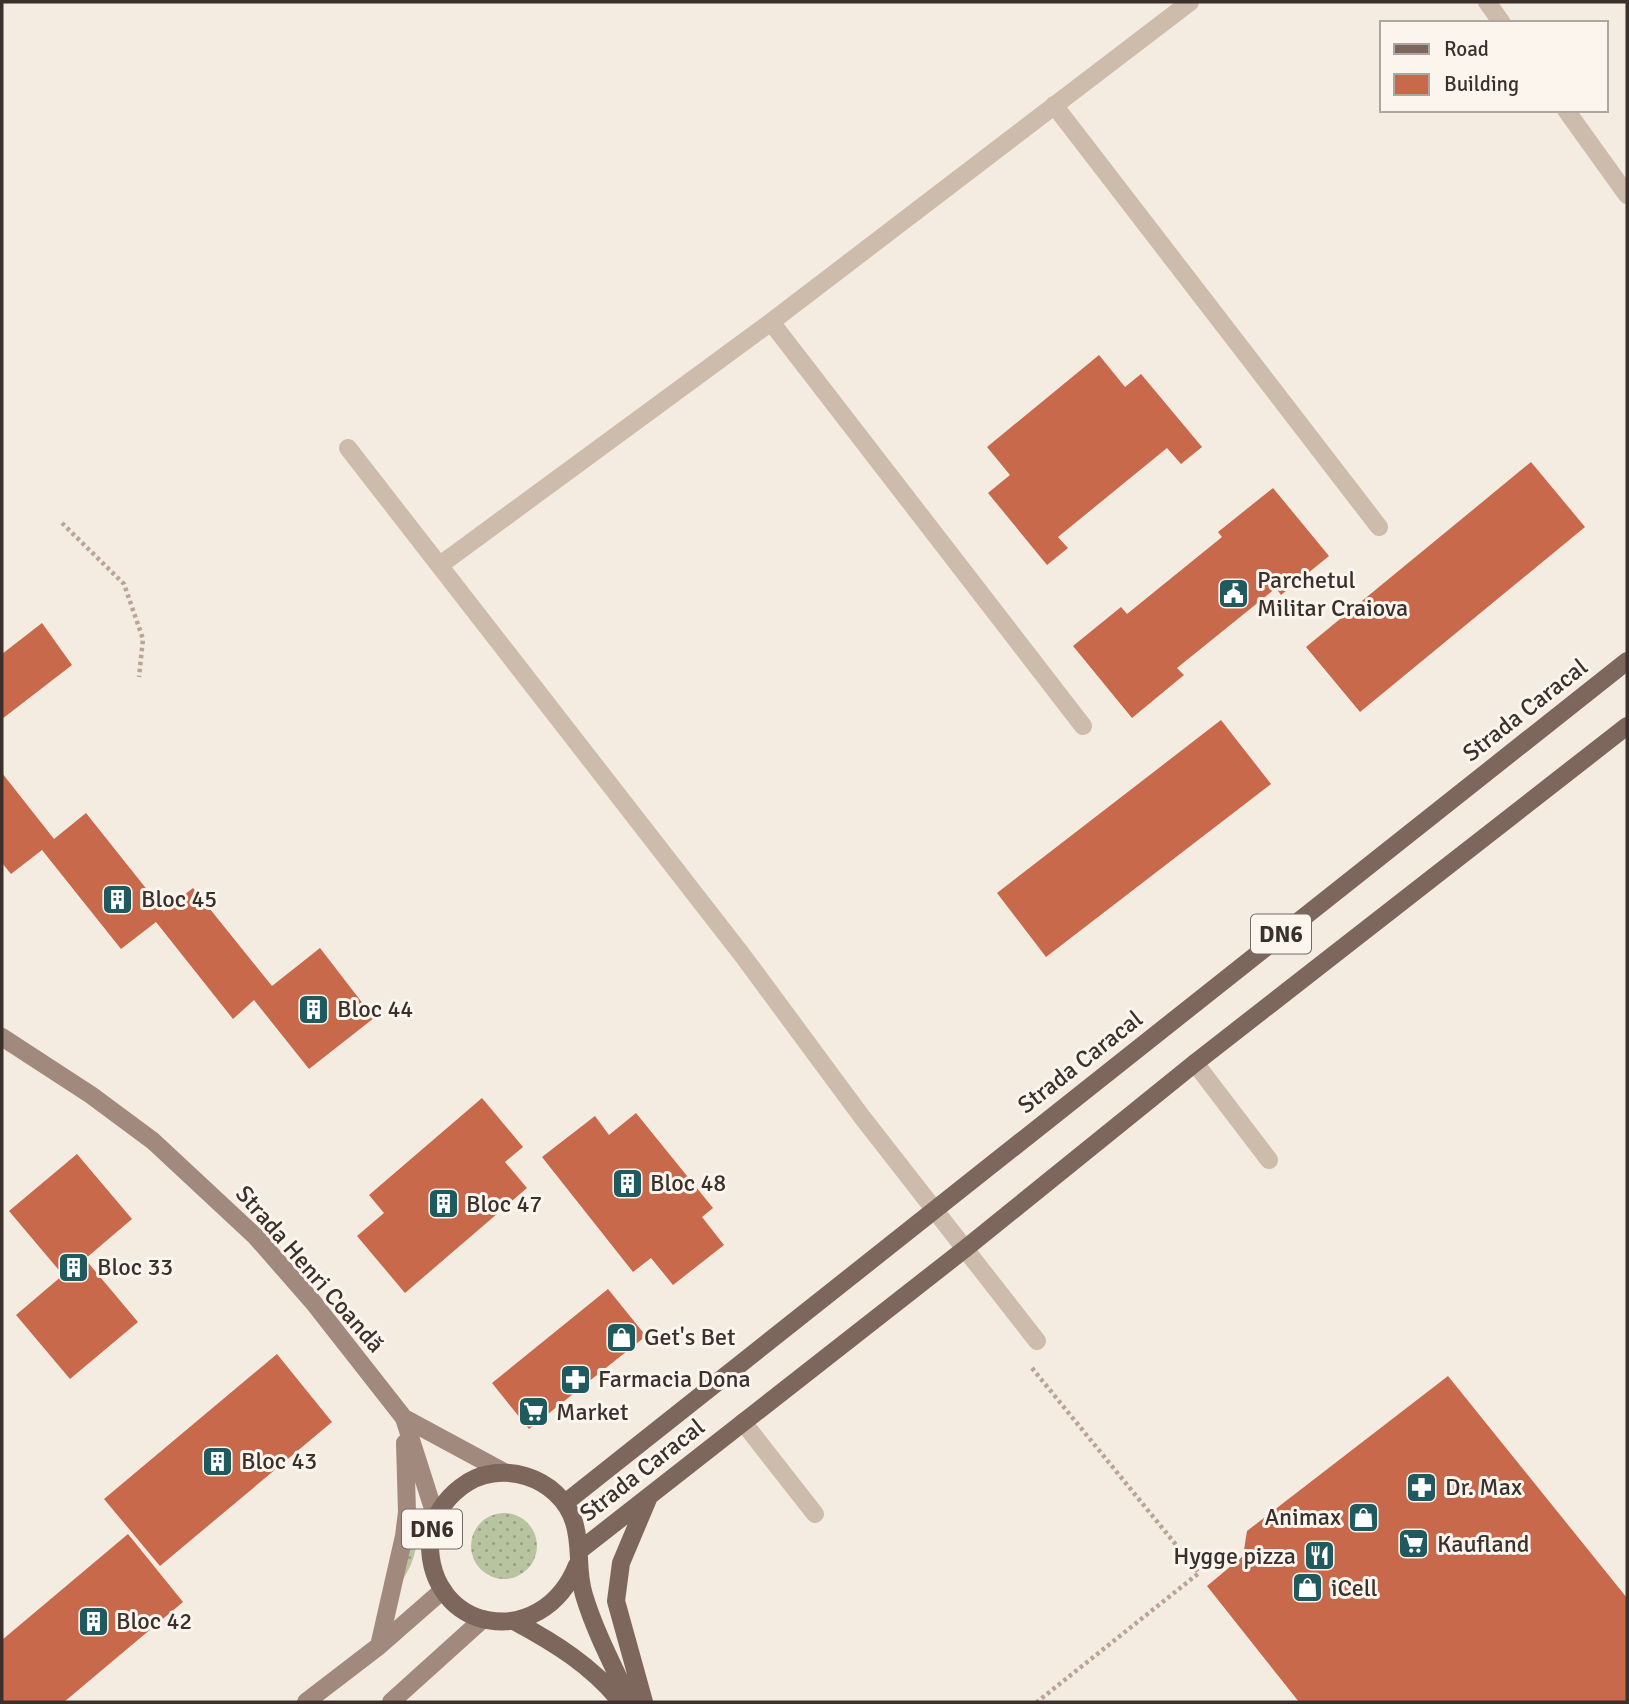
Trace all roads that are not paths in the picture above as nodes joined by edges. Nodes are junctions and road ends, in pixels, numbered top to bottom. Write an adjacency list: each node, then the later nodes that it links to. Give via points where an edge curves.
1 (1190, 2): 4 (lane)
2 (1487, 2): 3 (lane)
3 (1501, 21)
4 (1054, 105): 7 (lane); 9 (lane)
5 (1567, 112): 6 (lane)
6 (1627, 195)
7 (771, 322): 10 (lane); 12 (lane)
8 (348, 448): 10 (lane)
9 (1379, 527)
10 (440, 565): 17 (lane)
11 (1627, 661): 17 (main road, Strada Caracal / DN6)
12 (1083, 726)
13 (1627, 726): 15 (main road, Strada Caracal / DN6)
14 (2, 1037): 20 (street, Strada Henri Coandă, via 143,1133 256,1237)
15 (1195, 1063): 16 (lane); 18 (main road, Strada Caracal / DN6)
16 (1269, 1160)
17 (935, 1208): 18 (lane); 24 (main road, Strada Caracal / DN6)
18 (966, 1248): 19 (lane); 21 (main road, Strada Caracal / DN6)
19 (1037, 1341)
20 (404, 1418): 22 (street, Strada Henri Coandă); 26 (street, Strada Henri Coandă); 31 (street, via 407,1512)
21 (743, 1422): 23 (main road, Strada Caracal / DN6); 25 (lane)
22 (504, 1472): 24 (main road, DN6, via 538,1480); 26 (main road, DN6, via 463,1485 447,1499)
23 (649, 1496): 27 (main road, Strada Caracal / DN6); 36 (main road, via 621,1563 616,1601)
24 (565, 1503): 27 (main road, via 575,1526)
25 (816, 1514)
26 (436, 1518): 28 (main road, DN6, via 430,1555)
27 (578, 1558): 30 (main road, DN6, via 570,1581 547,1608); 35 (main road, via 593,1622)
28 (443, 1590): 29 (main road, DN6, via 461,1608); 31 (street)
29 (483, 1619): 30 (main road, DN6); 33 (street)
30 (514, 1621): 34 (main road, via 569,1653)
31 (379, 1646): 32 (street)
32 (306, 1702)
33 (391, 1702)
34 (621, 1702)
35 (630, 1702)
36 (645, 1702)

